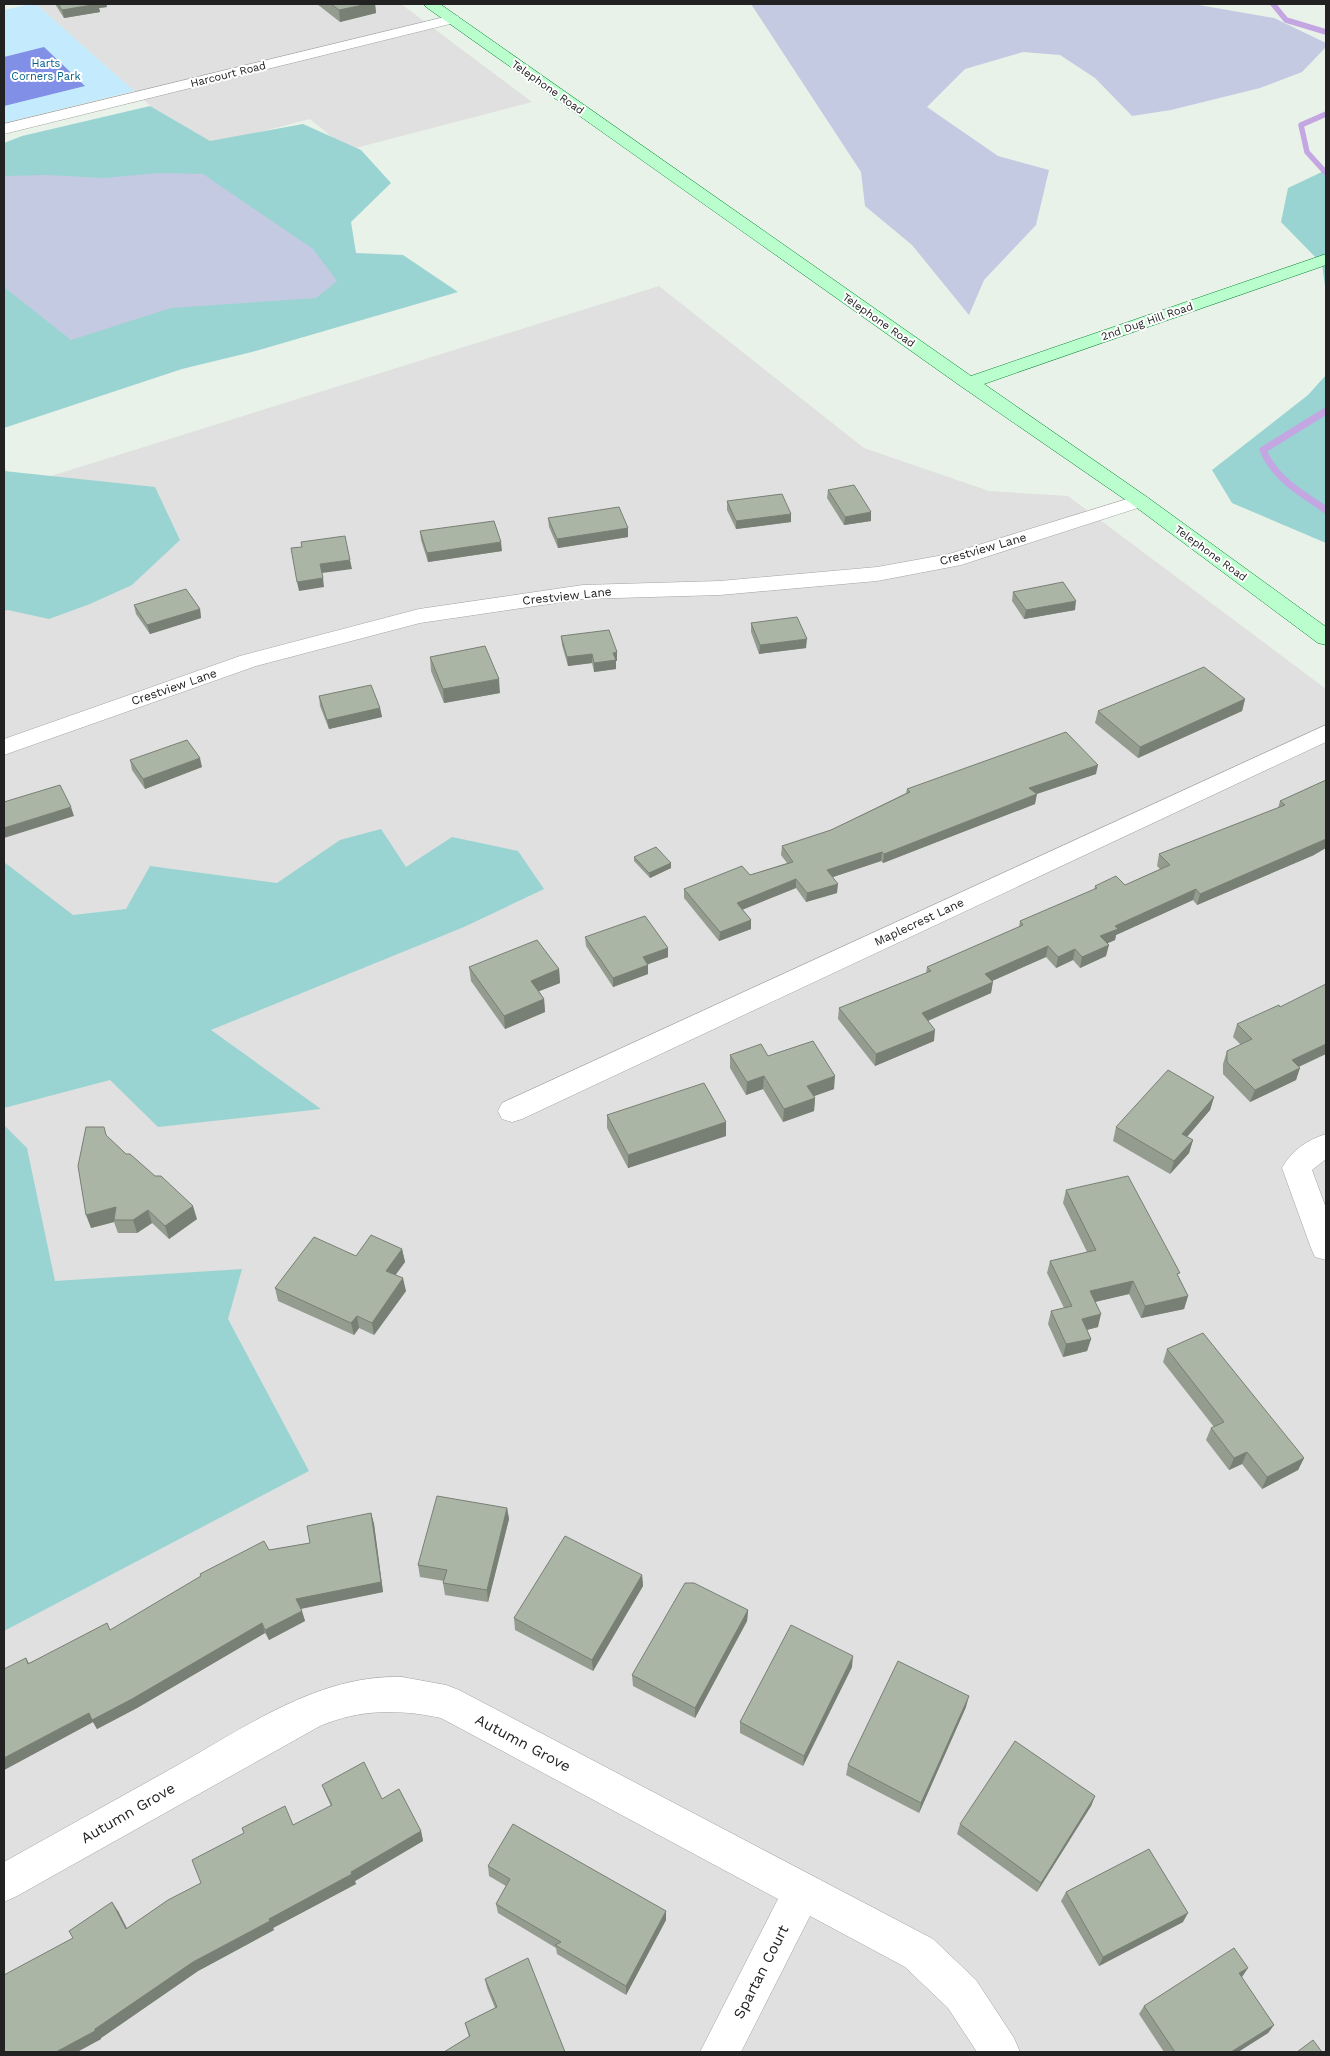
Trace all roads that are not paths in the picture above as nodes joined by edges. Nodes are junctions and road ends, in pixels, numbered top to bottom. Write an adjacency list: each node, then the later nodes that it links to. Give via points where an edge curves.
1 (431, 4): 2 (street, Telephone Road)
2 (453, 20): 3 (street, Harcourt Road); 5 (street, Telephone Road)
3 (4, 128)
4 (1326, 259): 5 (street, 2nd Dug Hill Road)
5 (969, 383): 6 (street, Telephone Road)
6 (1140, 501): 7 (street, Telephone Road); 9 (street, Crestview Lane, via 953,560 877,574 720,588 583,592 419,616 248,661)
7 (1326, 638)
8 (1326, 733): 10 (street, Maplecrest Lane)
9 (4, 746)
10 (512, 1111)
11 (1326, 1146): 12 (street, via 1306,1157 1297,1168)
12 (1326, 1248)
13 (4, 1884): 14 (street, Autumn Grove, via 295,1718 340,1700 398,1694 446,1702)
14 (802, 1891): 15 (street, Spartan Court); 16 (street, Autumn Grove, via 919,1953 962,1994)
15 (720, 2052)
16 (1000, 2052)

